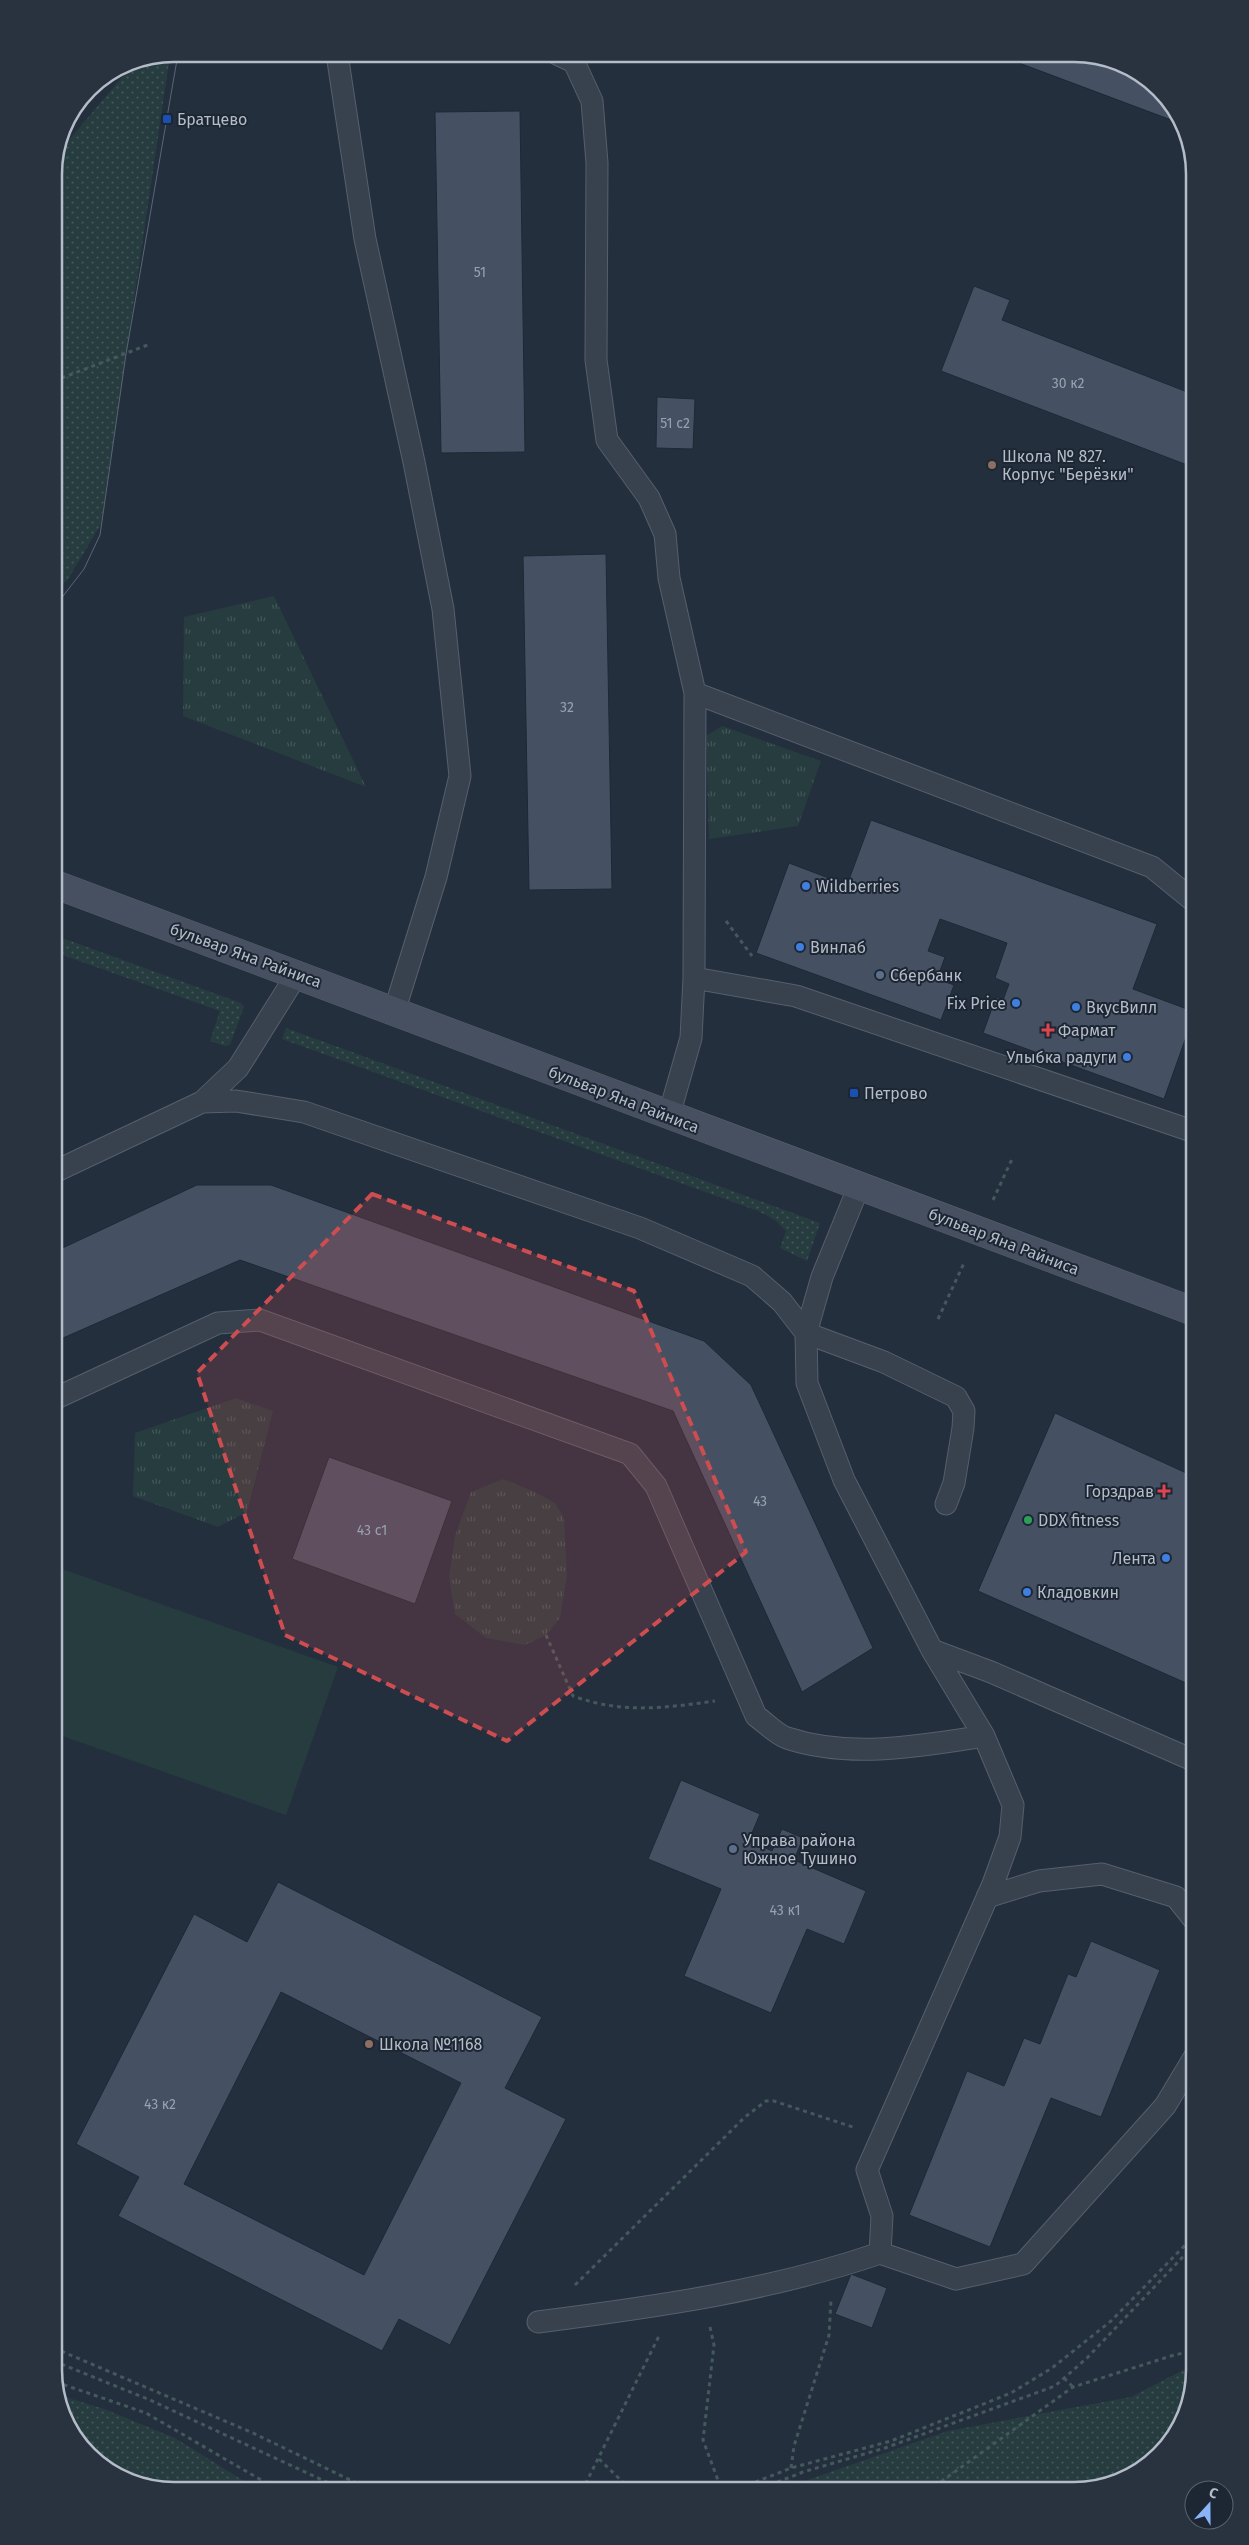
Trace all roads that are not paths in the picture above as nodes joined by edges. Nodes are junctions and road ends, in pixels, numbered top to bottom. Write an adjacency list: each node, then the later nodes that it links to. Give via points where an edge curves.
1 (338, 63): 8 (lane, via 365,239 443,609 460,776 436,877)
2 (574, 63): 3 (lane, via 592,101 597,163 596,360 608,440 649,498 666,534 669,578)
3 (694, 693): 5 (lane, via 1152,867); 7 (lane)
4 (63, 887): 6 (main road, бульвар Яна Райниса)
5 (1186, 895)
6 (297, 974): 8 (main road, бульвар Яна Райниса); 9 (lane, via 238,1068)
7 (694, 978): 10 (lane, via 691,1038); 11 (lane, via 796,996)
8 (394, 1012): 10 (main road, бульвар Яна Райниса)
9 (202, 1102): 12 (lane); 15 (lane, via 236,1101 304,1112 640,1228 752,1276 782,1302)
10 (669, 1115): 13 (main road, бульвар Яна Райниса)
11 (1186, 1129)
12 (63, 1168)
13 (859, 1186): 14 (main road, бульвар Яна Райниса); 15 (lane, via 822,1277)
14 (1186, 1305)
15 (806, 1333): 17 (lane, via 884,1362 956,1397 964,1411 963,1428 954,1483); 18 (lane, via 807,1383 844,1480)
16 (62, 1395): 19 (lane, via 218,1323 260,1320 630,1454 656,1486 756,1716 786,1738 845,1749 922,1745)
17 (946, 1504)
18 (932, 1650): 19 (lane); 20 (lane, via 991,1672)
19 (984, 1736): 21 (lane, via 1013,1805 1010,1837)
20 (1186, 1757)
21 (987, 1897): 22 (lane, via 1039,1880 1102,1874 1176,1897); 24 (lane, via 867,2170 882,2216)
22 (1186, 1910)
23 (1186, 2071): 24 (lane, via 1165,2106 1023,2264 956,2279)
24 (880, 2254): 25 (lane, via 832,2270 674,2304)
25 (538, 2322)

